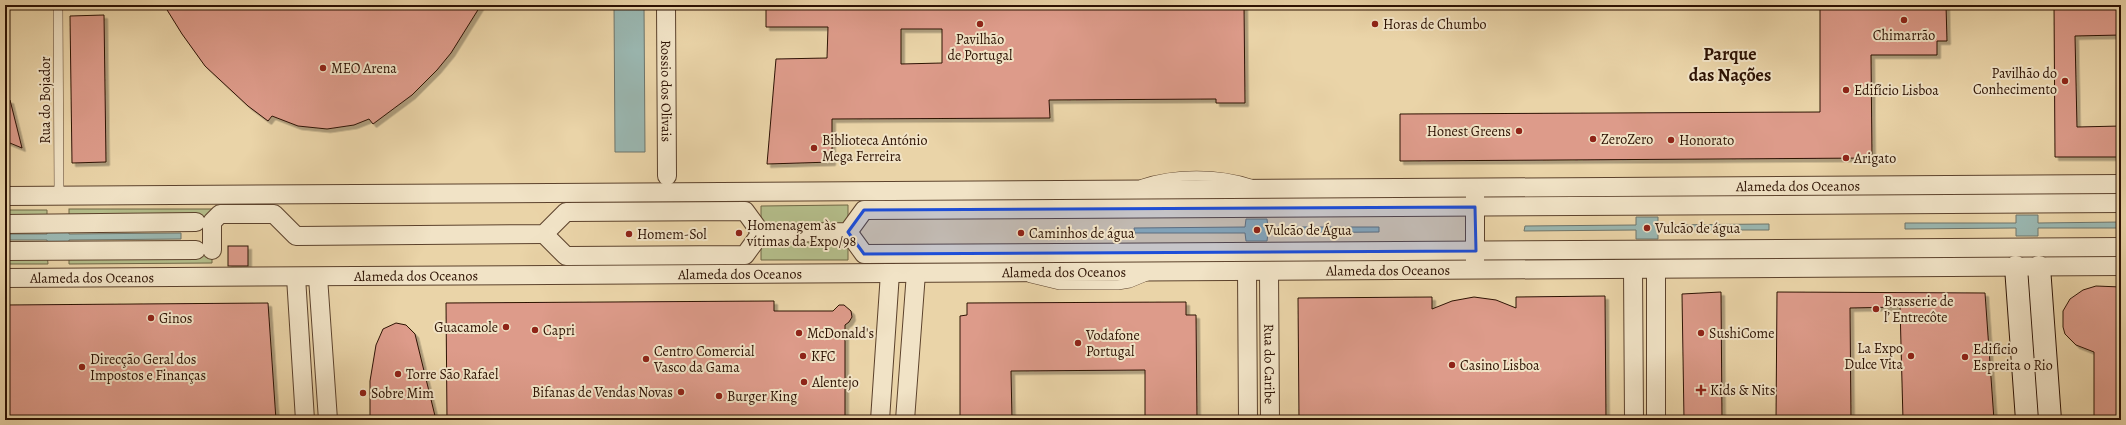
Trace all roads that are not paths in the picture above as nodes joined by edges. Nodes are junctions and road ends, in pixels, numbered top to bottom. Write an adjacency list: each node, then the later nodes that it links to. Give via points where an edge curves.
1 (58, 5): 7 (lane, Rua do Bojador)
2 (666, 5): 3 (street, Rossio dos Olivais)
3 (667, 176)
4 (2121, 184): 5 (street, Alameda dos Oceanos)
5 (1475, 187): 7 (street, Alameda dos Oceanos); 9 (street)
6 (5, 196): 7 (street, Alameda dos Oceanos)
7 (59, 196)
8 (2121, 203): 9 (street, Alameda dos Oceanos)
9 (1475, 207): 12 (street, Alameda dos Oceanos, via 864,210); 17 (street)
10 (196, 222): 11 (street)
11 (5, 224)
12 (848, 232): 13 (street); 17 (street, Alameda dos Oceanos, via 864,254)
13 (761, 233): 14 (street, via 745,211 738,211 566,212); 14 (street, Alameda dos Oceanos, via 745,255 566,256)
14 (544, 234): 16 (street, Alameda dos Oceanos, via 296,236 274,214 220,214 212,222 204,250)
15 (2121, 247): 17 (street, Alameda dos Oceanos)
16 (5, 251)
17 (1476, 251): 23 (street)
18 (2121, 266): 20 (street, Alameda dos Oceanos)
19 (2016, 267): 20 (street, Alameda dos Oceanos); 22 (street, Alameda dos Oceanos); 32 (street)
20 (2038, 267): 31 (street)
21 (1633, 269): 22 (street, Alameda dos Oceanos); 23 (street, Alameda dos Oceanos); 33 (street)
22 (1656, 269): 34 (street)
23 (1476, 270): 25 (street, Alameda dos Oceanos)
24 (1247, 271): 25 (street, Alameda dos Oceanos); 27 (street, Alameda dos Oceanos); 35 (street, Rua do Caribe)
25 (1269, 271): 36 (street, Rua do Caribe)
26 (890, 273): 27 (street, Alameda dos Oceanos); 29 (street, Alameda dos Oceanos); 39 (street)
27 (916, 273): 40 (street)
28 (296, 277): 29 (street, Alameda dos Oceanos); 30 (street, Alameda dos Oceanos); 38 (street)
29 (318, 277): 37 (street)
30 (5, 278)
31 (2041, 301): 32 (street); 50 (street)
32 (2019, 302): 49 (street)
33 (1633, 305): 34 (street); 47 (street)
34 (1656, 305): 48 (street)
35 (1247, 307): 36 (street, Rua do Caribe); 45 (street, Rua do Caribe)
36 (1269, 307): 46 (street, Rua do Caribe)
37 (320, 312): 38 (street); 42 (street)
38 (298, 314): 41 (street)
39 (886, 332): 40 (street); 43 (street)
40 (912, 334): 44 (street)
41 (306, 420)
42 (328, 420)
43 (880, 420)
44 (905, 420)
45 (1248, 420)
46 (1270, 420)
47 (1634, 420)
48 (1656, 420)
49 (2028, 420)
50 (2050, 420)

